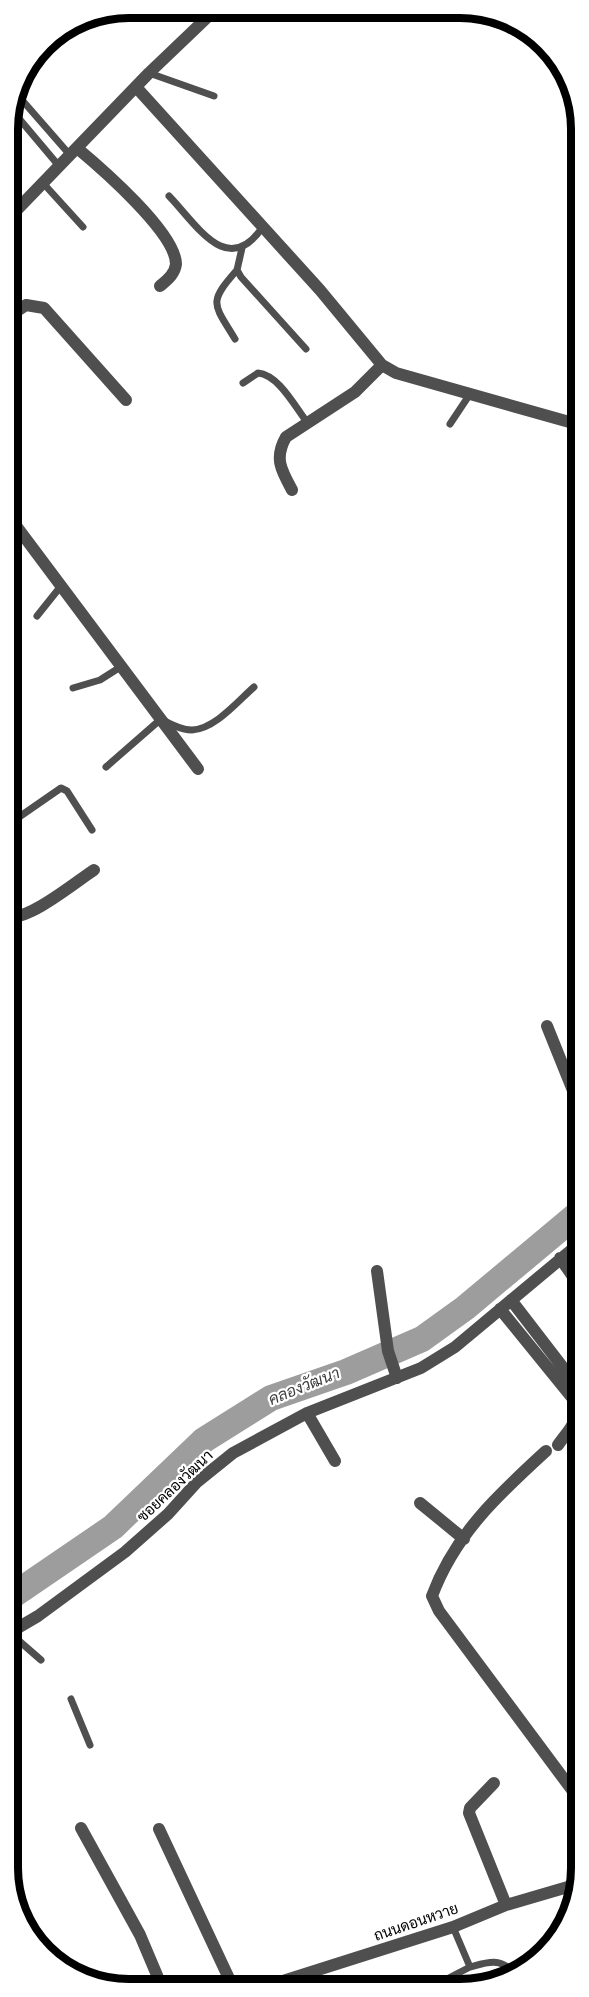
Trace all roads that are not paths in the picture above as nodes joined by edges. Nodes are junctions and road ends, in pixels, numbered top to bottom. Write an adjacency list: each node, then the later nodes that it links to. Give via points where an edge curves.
1 (206, 18): 2 (street)
2 (149, 73): 3 (street); 4 (lane)
3 (136, 87): 7 (street); 13 (street)
4 (214, 96)
5 (22, 99): 7 (lane)
6 (18, 119): 8 (lane)
7 (74, 151): 8 (street); 16 (street, via 120,185 161,232 176,264 171,276)
8 (59, 166): 9 (street)
9 (43, 183): 11 (street); 12 (lane)
10 (170, 196): 14 (lane, via 217,246 229,251)
11 (18, 209)
12 (83, 227)
13 (262, 228): 14 (lane); 20 (street)
14 (242, 248): 15 (lane)
15 (237, 270): 18 (lane, via 218,292 216,303); 19 (lane)
16 (160, 286)
17 (18, 310): 23 (street, via 26,305 44,308)
18 (235, 339)
19 (306, 349)
20 (382, 365): 22 (street, via 396,373); 24 (street, via 355,392)
21 (243, 383): 24 (lane, via 258,373 266,374)
22 (470, 394): 25 (street); 26 (lane)
23 (126, 400)
24 (307, 422): 27 (street, via 280,447 279,467)
25 (571, 422)
26 (450, 424)
27 (292, 490)
28 (18, 528): 29 (street)
29 (62, 586): 30 (lane); 31 (street)
30 (37, 616)
31 (122, 666): 33 (lane, via 100,680); 34 (street)
32 (254, 687): 34 (lane, via 205,727 181,728)
33 (73, 688)
34 (161, 719): 35 (lane); 36 (street)
35 (106, 767)
36 (198, 769)
37 (18, 818): 38 (lane, via 61,788 67,791)
38 (92, 830)
39 (94, 870): 40 (street)
40 (18, 917)
41 (547, 1026): 42 (street)
42 (571, 1086)
43 (571, 1249): 44 (street, ซอยคลองวัฒนา)
44 (560, 1258): 46 (street); 47 (street, ซอยคลองวัฒนา)
45 (377, 1271): 49 (street)
46 (571, 1274)
47 (512, 1300): 48 (street, ซอยคลองวัฒนา); 50 (street)
48 (500, 1309): 49 (street, ซอยคลองวัฒนา, via 455,1347 421,1368); 51 (street)
49 (395, 1374): 52 (street, ซอยคลองวัฒนา)
50 (571, 1378)
51 (571, 1396)
52 (307, 1413): 56 (street); 59 (street, ซอยคลองวัฒนา, via 233,1454 197,1482 168,1514 125,1551)
53 (571, 1428): 54 (street)
54 (558, 1445)
55 (546, 1451): 58 (street, via 484,1509)
56 (335, 1461)
57 (420, 1503): 58 (street)
58 (464, 1539): 65 (street, via 437,1582 432,1596 434,1605)
59 (18, 1628)
60 (18, 1640): 61 (lane)
61 (41, 1660)
62 (70, 1699): 63 (lane)
63 (90, 1745)
64 (494, 1783): 69 (street, via 469,1813)
65 (571, 1789)
66 (81, 1828): 73 (street, via 140,1935)
67 (159, 1829): 74 (street)
68 (570, 1886): 69 (street, ถนนดอนหวาย)
69 (506, 1905): 70 (street, ถนนดอนหวาย)
70 (453, 1927): 71 (lane); 75 (street, ถนนดอนหวาย)
71 (470, 1967): 72 (lane, via 498,1962); 76 (lane)
72 (509, 1968)
73 (159, 1979)
74 (229, 1979)
75 (289, 1979)
76 (447, 1979)

